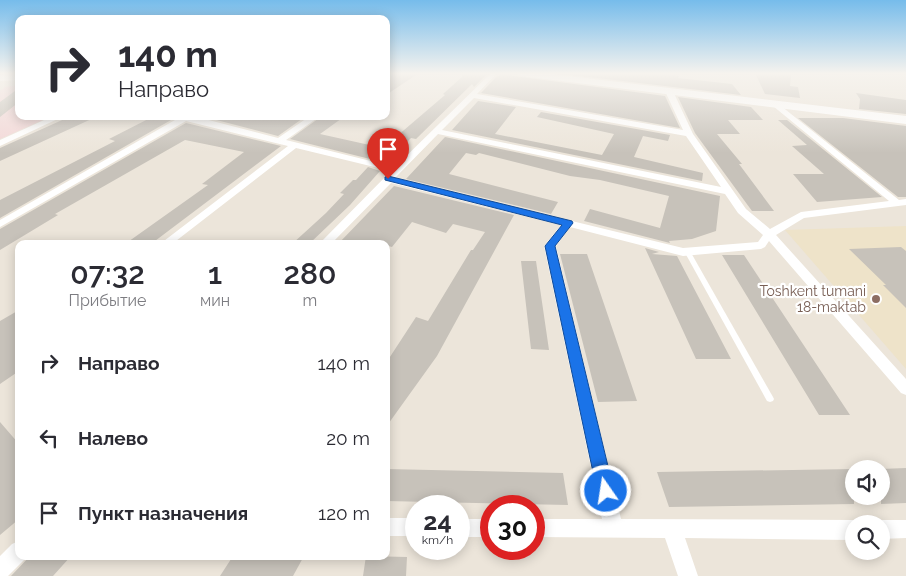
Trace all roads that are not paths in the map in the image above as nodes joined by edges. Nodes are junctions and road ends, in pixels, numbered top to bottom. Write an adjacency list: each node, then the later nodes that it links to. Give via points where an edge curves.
1 (467, 100): 11 (street)
2 (499, 100): 12 (street)
3 (673, 100): 12 (street)
4 (742, 100): 5 (street)
5 (776, 104): 10 (street); 19 (street)
6 (51, 120): 14 (street)
7 (182, 120): 21 (street)
8 (198, 120): 13 (street)
9 (310, 120): 13 (street)
10 (906, 120)
11 (436, 131): 16 (street); 18 (street)
12 (689, 134): 18 (street)
13 (279, 141): 15 (street)
14 (0, 143)
15 (294, 145): 16 (street); 23 (street)
16 (396, 170): 17 (street)
17 (388, 179): 20 (street); 24 (street)
18 (729, 192): 22 (street, via 742,211)
19 (901, 202): 22 (street, via 802,215)
20 (568, 223): 25 (street); 31 (street, via 550,246)
21 (0, 224)
22 (769, 234): 25 (street, via 761,245); 26 (street)
23 (170, 240)
24 (328, 240)
25 (687, 252): 27 (lane)
26 (906, 390)
27 (770, 399)
28 (390, 527): 29 (street)
29 (405, 527)
30 (545, 528): 31 (street)
31 (614, 529): 32 (street)
32 (672, 530): 33 (street); 38 (street)
33 (845, 530)
34 (890, 530): 35 (street)
35 (906, 530)
36 (15, 555): 37 (street)
37 (0, 570)
38 (688, 576)

